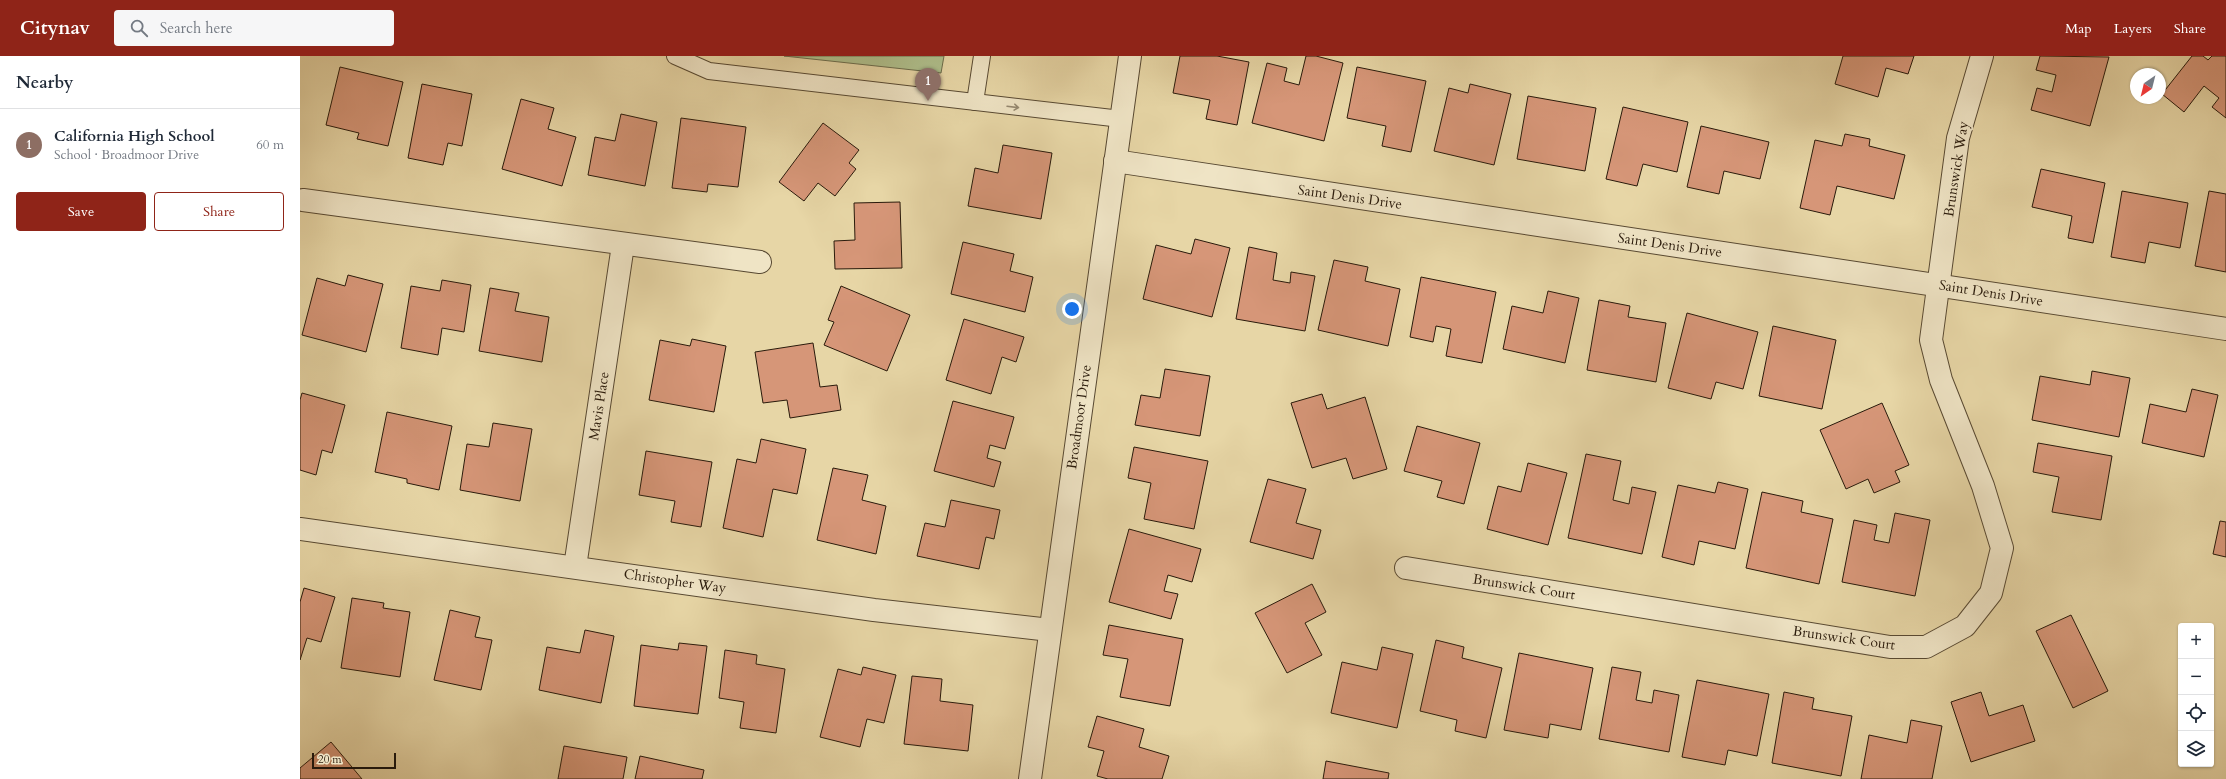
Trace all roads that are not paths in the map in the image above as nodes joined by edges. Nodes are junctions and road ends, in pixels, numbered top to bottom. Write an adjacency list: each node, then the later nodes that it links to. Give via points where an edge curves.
1 (675, 56): 5 (lane, via 709,71)
2 (982, 56): 5 (lane)
3 (1130, 56): 6 (street, Broadmoor Drive)
4 (1982, 56): 11 (street, Brunswick Way, via 1958,138)
5 (974, 102): 6 (lane, one-way to 6)
6 (1121, 119): 7 (street, Broadmoor Drive)
7 (1115, 162): 11 (street, Saint Denis Drive); 16 (street, Broadmoor Drive)
8 (303, 200): 9 (street)
9 (623, 245): 10 (street); 14 (street, Mavis Place)
10 (760, 262)
11 (1940, 285): 12 (street, Saint Denis Drive); 15 (street, Brunswick Court, via 1931,340 1941,380 1983,486 2002,548 1991,593 1965,626 1926,646 1890,647)
12 (2226, 329)
13 (300, 529): 14 (street, Christopher Way)
14 (575, 567): 16 (street, Christopher Way, via 874,610)
15 (1406, 568)
16 (1050, 630): 17 (street, Broadmoor Drive)
17 (1030, 779)

